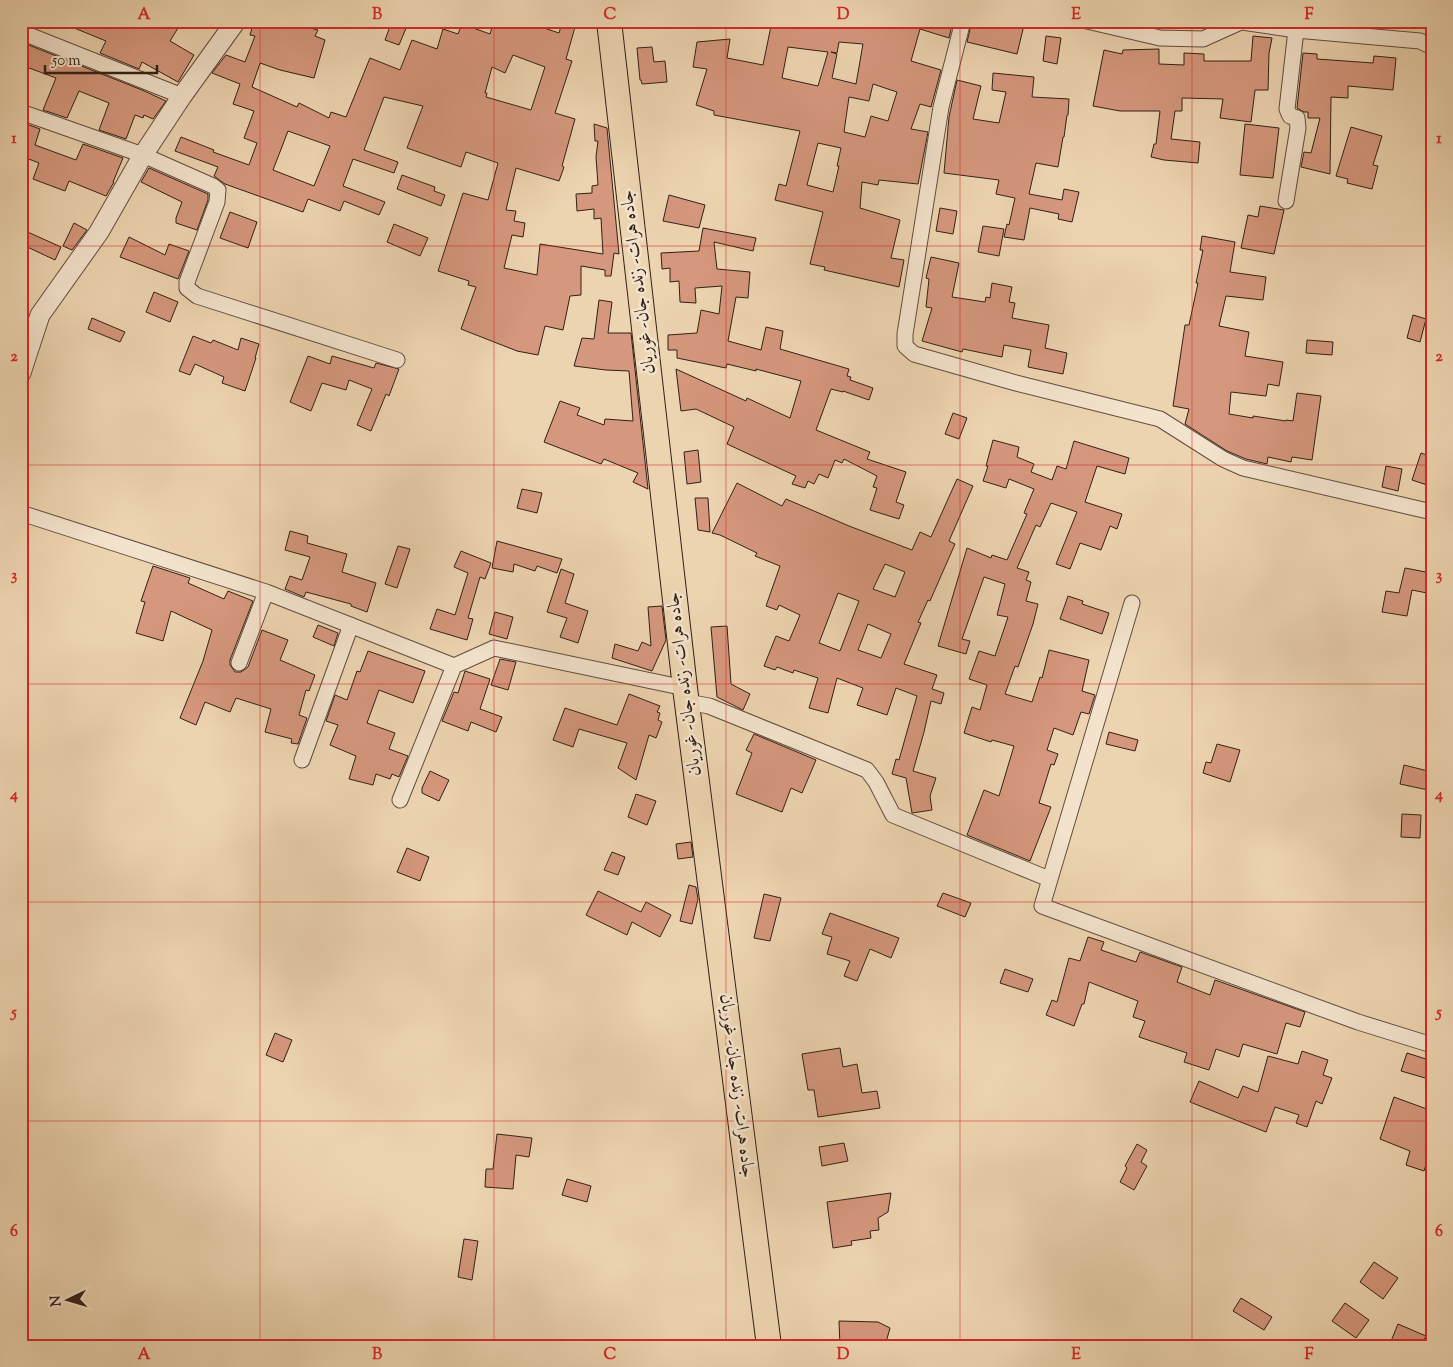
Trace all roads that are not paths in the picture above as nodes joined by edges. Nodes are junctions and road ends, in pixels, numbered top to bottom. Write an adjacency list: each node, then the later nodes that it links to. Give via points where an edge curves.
1 (236, 21): 9 (street)
2 (609, 21): 22 (main road, جاده هرات- زنده جان- غوریان)
3 (963, 21): 15 (street, via 942,107 904,334 905,346 914,354 1160,419 1243,468)
4 (1087, 21): 5 (street, via 1160,38 1203,39)
5 (1242, 22): 6 (street)
6 (1296, 30): 8 (street, via 1420,41); 12 (street, via 1286,108 1290,116 1297,118 1298,128)
7 (21, 32): 9 (street)
8 (1432, 47)
9 (182, 96): 11 (street)
10 (21, 112): 11 (street)
11 (143, 155): 13 (street, via 218,190 217,202 186,288 197,296); 14 (street, via 99,232 40,315)
12 (1286, 201)
13 (397, 360)
14 (21, 373)
15 (1432, 512)
16 (21, 513): 17 (street)
17 (266, 592): 19 (street); 20 (street)
18 (1132, 603): 25 (street)
19 (351, 625): 21 (street); 23 (street)
20 (239, 663)
21 (454, 666): 22 (street, via 494,648); 24 (street)
22 (686, 695): 25 (street, via 867,770 893,815); 27 (main road, جاده هرات- زنده جان- غوریان)
23 (302, 760)
24 (400, 800)
25 (1050, 879): 26 (street, via 1042,906 1358,1022)
26 (1432, 1045)
27 (769, 1346)

